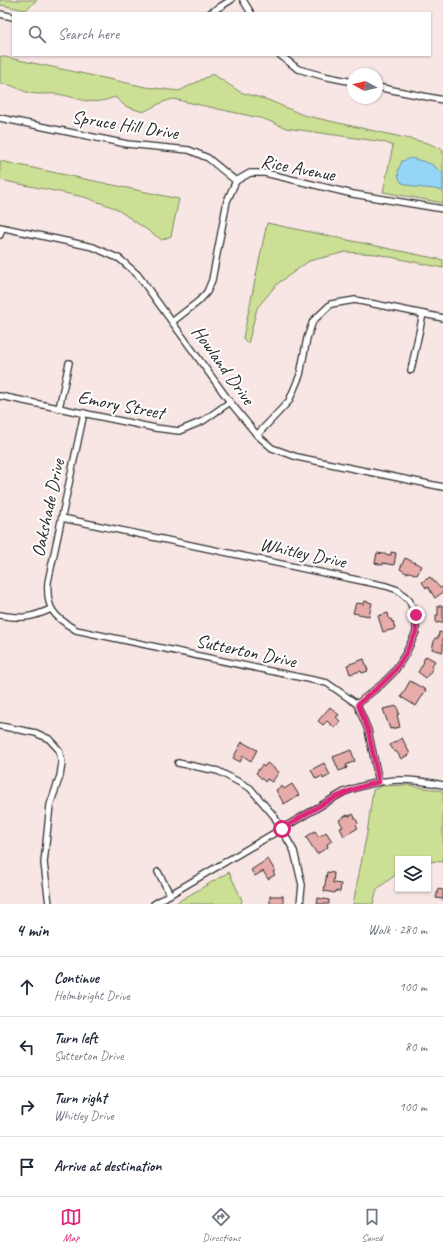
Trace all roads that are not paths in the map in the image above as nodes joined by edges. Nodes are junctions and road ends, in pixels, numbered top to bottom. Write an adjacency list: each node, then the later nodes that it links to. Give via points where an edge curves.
1 (230, 0): 3 (street)
2 (243, 0): 4 (street)
3 (212, 12)
4 (250, 12)
5 (0, 14): 6 (street)
6 (12, 17)
7 (281, 56): 8 (street, via 298,69)
8 (347, 81)
9 (383, 88): 10 (street)
10 (443, 100)
11 (0, 118): 12 (street, Spruce Hill Drive, via 127,144 189,150 208,158)
12 (236, 181): 13 (street, Rice Avenue, via 250,173 265,173 353,194); 18 (street, Rice Avenue, via 228,201 212,280 207,292)
13 (443, 209)
14 (1, 228): 15 (street); 18 (street, Howland Drive, via 93,246 120,259 138,275)
15 (0, 235)
16 (423, 314): 17 (street); 20 (street); 25 (street, via 355,300 331,304 313,321 300,375 289,401)
17 (443, 318)
18 (172, 322): 22 (street, Howland Drive)
19 (68, 363): 23 (street)
20 (411, 370)
21 (0, 396): 23 (street, Emory Street)
22 (230, 402): 24 (street, Emory Street, via 203,421 179,430 155,428); 25 (street, Howland Drive)
23 (59, 408): 24 (street, Emory Street)
24 (84, 413): 27 (street, Oakshade Drive)
25 (256, 435): 26 (street, Howland Drive, via 272,448 297,457)
26 (443, 487)
27 (62, 518): 28 (street, Oakshade Drive, via 48,582 47,596); 30 (street, Whitley Drive, via 398,590 409,600 416,615 416,632 394,672)
28 (50, 609): 29 (street, via 26,618); 30 (street, Sutterton Drive, via 62,622 76,630 326,683)
29 (0, 615)
30 (358, 704): 33 (street, via 368,730)
31 (0, 726): 38 (street, via 36,733 49,740 59,750 62,763 50,805 44,863)
32 (178, 763): 35 (street, via 218,771 250,788)
33 (379, 782): 34 (street, via 412,780); 35 (street, via 344,792)
34 (443, 785)
35 (282, 829): 37 (street); 40 (street, via 294,851 302,885)
36 (158, 872): 37 (street)
37 (170, 894): 39 (street)
38 (49, 904)
39 (154, 904)
40 (300, 904)

